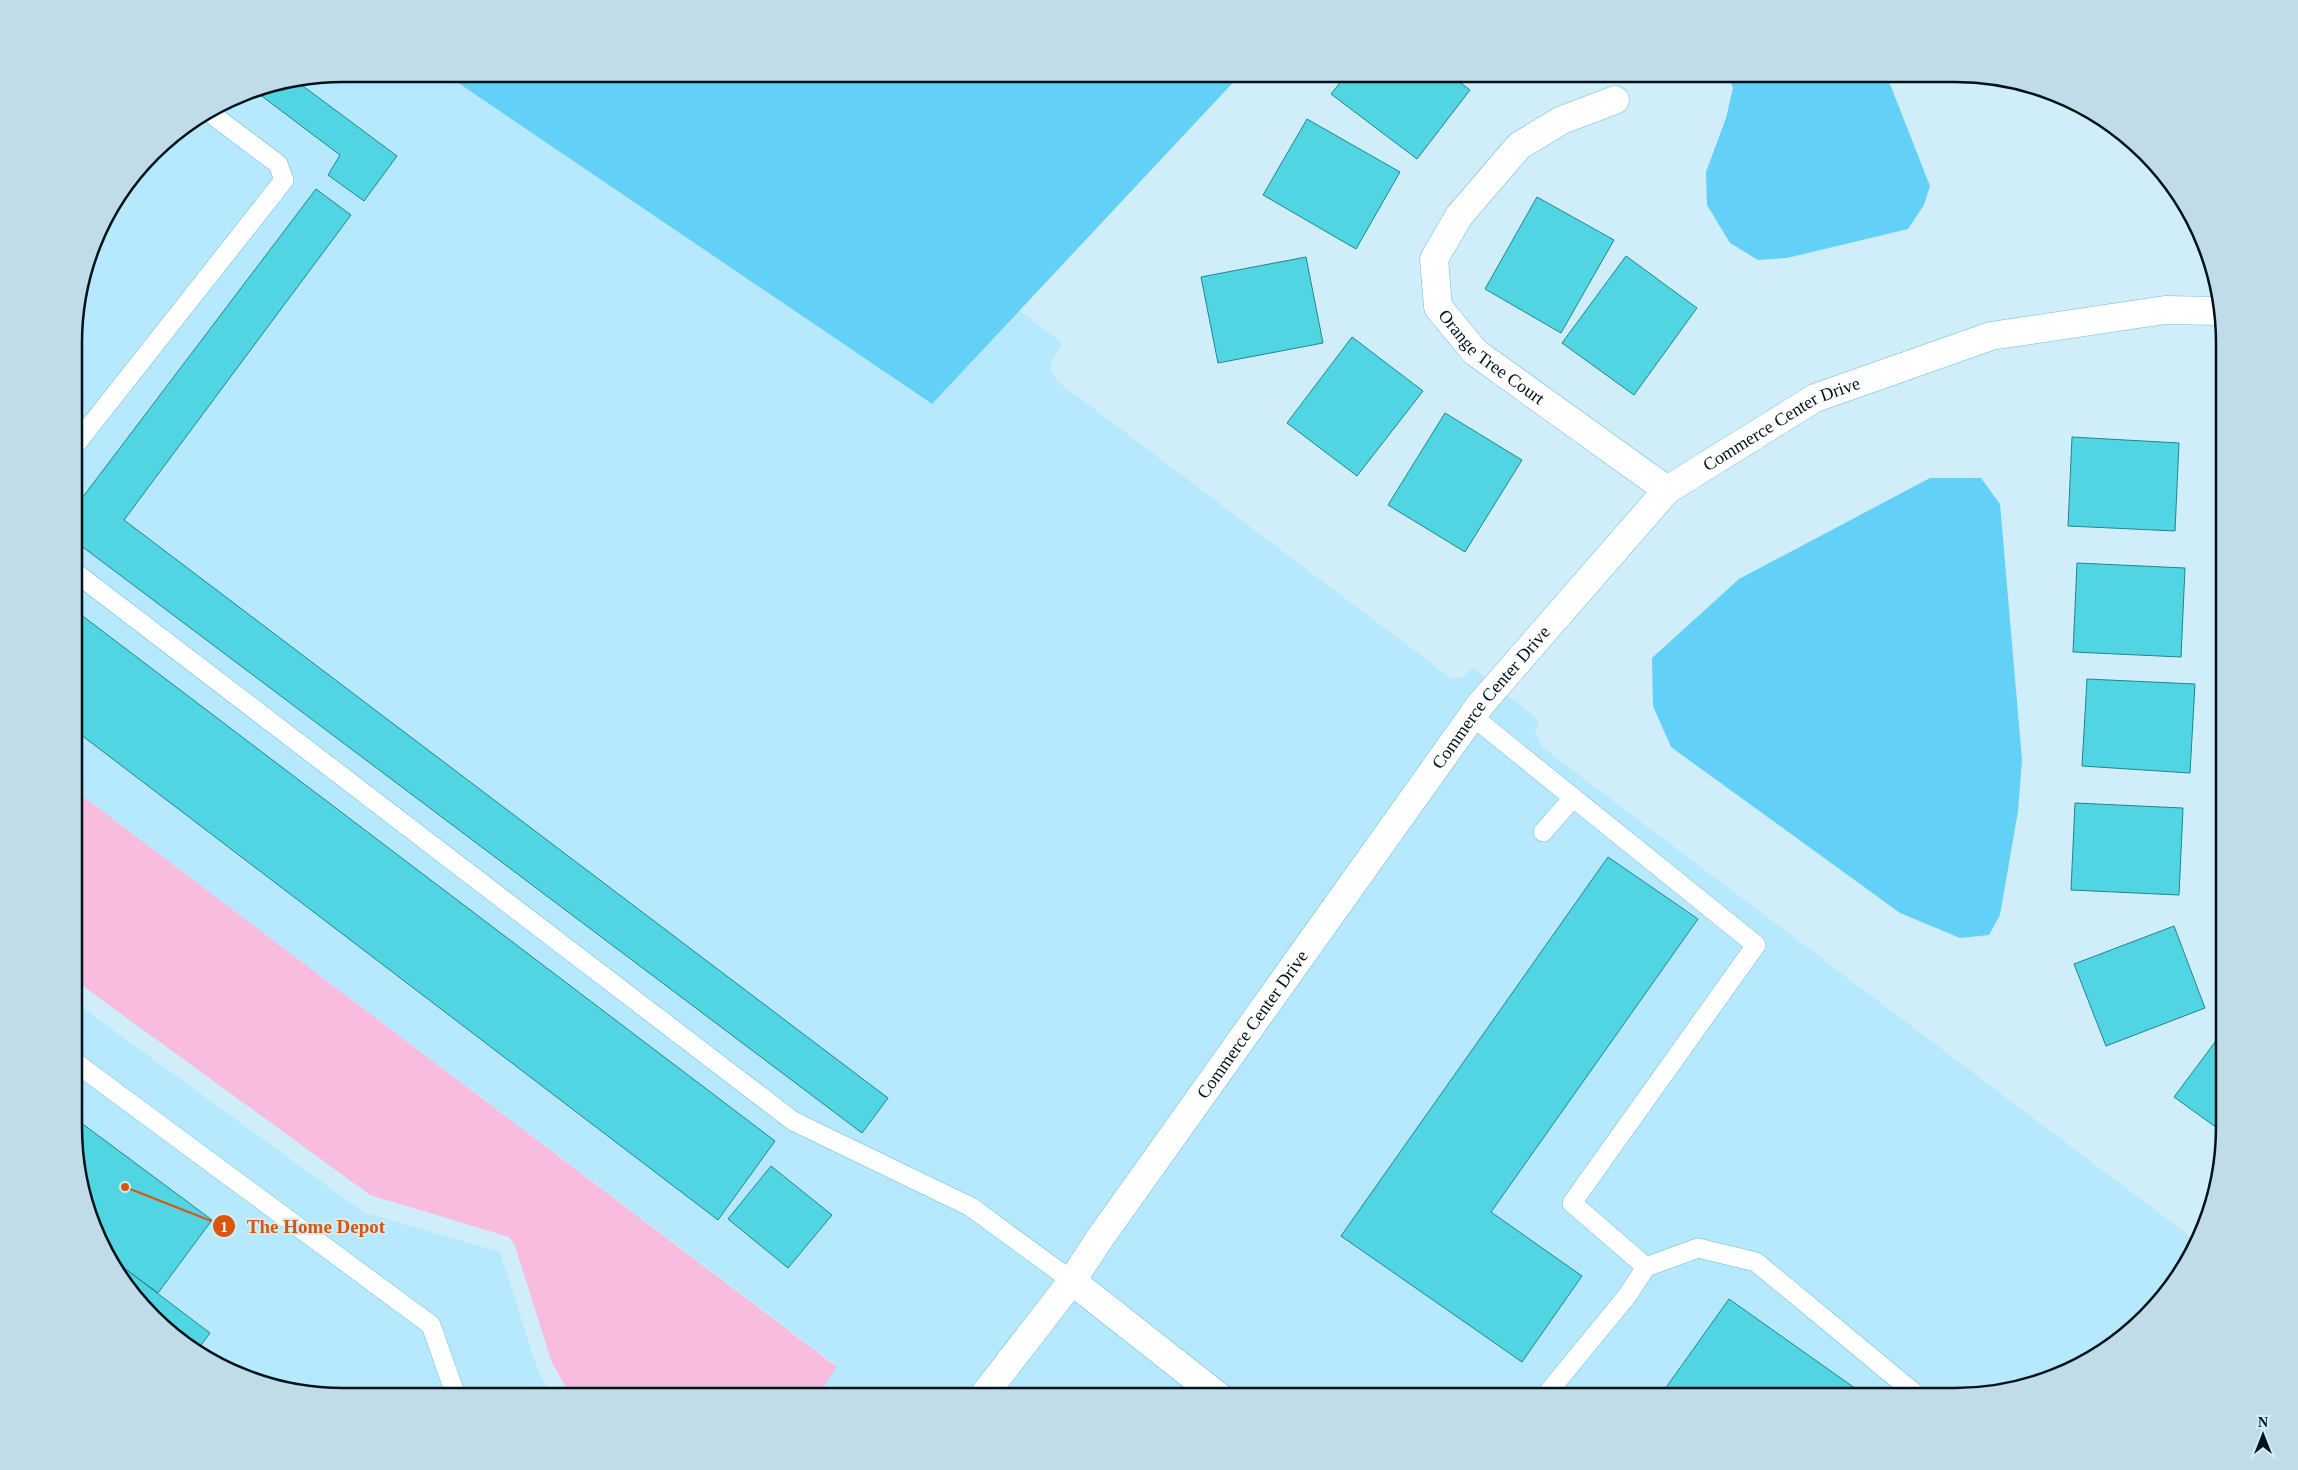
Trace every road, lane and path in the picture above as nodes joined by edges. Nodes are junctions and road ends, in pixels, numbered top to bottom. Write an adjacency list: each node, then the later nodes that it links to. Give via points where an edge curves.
1 (1615, 100): 5 (street, Orange Tree Court, via 1562,120 1519,146 1459,216 1434,258 1438,307 1474,352)
2 (214, 116): 4 (lane, via 278,164 284,180)
3 (2213, 311): 5 (street, Commerce Center Drive, via 2165,310 1991,336 1815,398)
4 (82, 436)
5 (1667, 490): 7 (street, Commerce Center Drive)
6 (82, 578): 12 (lane, via 793,1121 971,1208)
7 (1472, 716): 8 (lane); 12 (street, Commerce Center Drive)
8 (1573, 798): 9 (lane); 11 (lane, via 1756,945 1572,1203)
9 (1543, 832)
10 (82, 1067): 13 (lane, via 431,1325)
11 (1646, 1267): 16 (lane, via 1628,1296); 17 (lane, via 1698,1248 1756,1262)
12 (1072, 1281): 14 (street, Commerce Center Drive); 15 (street)
13 (453, 1388)
14 (989, 1388)
15 (1208, 1388)
16 (1552, 1388)
17 (1908, 1388)

